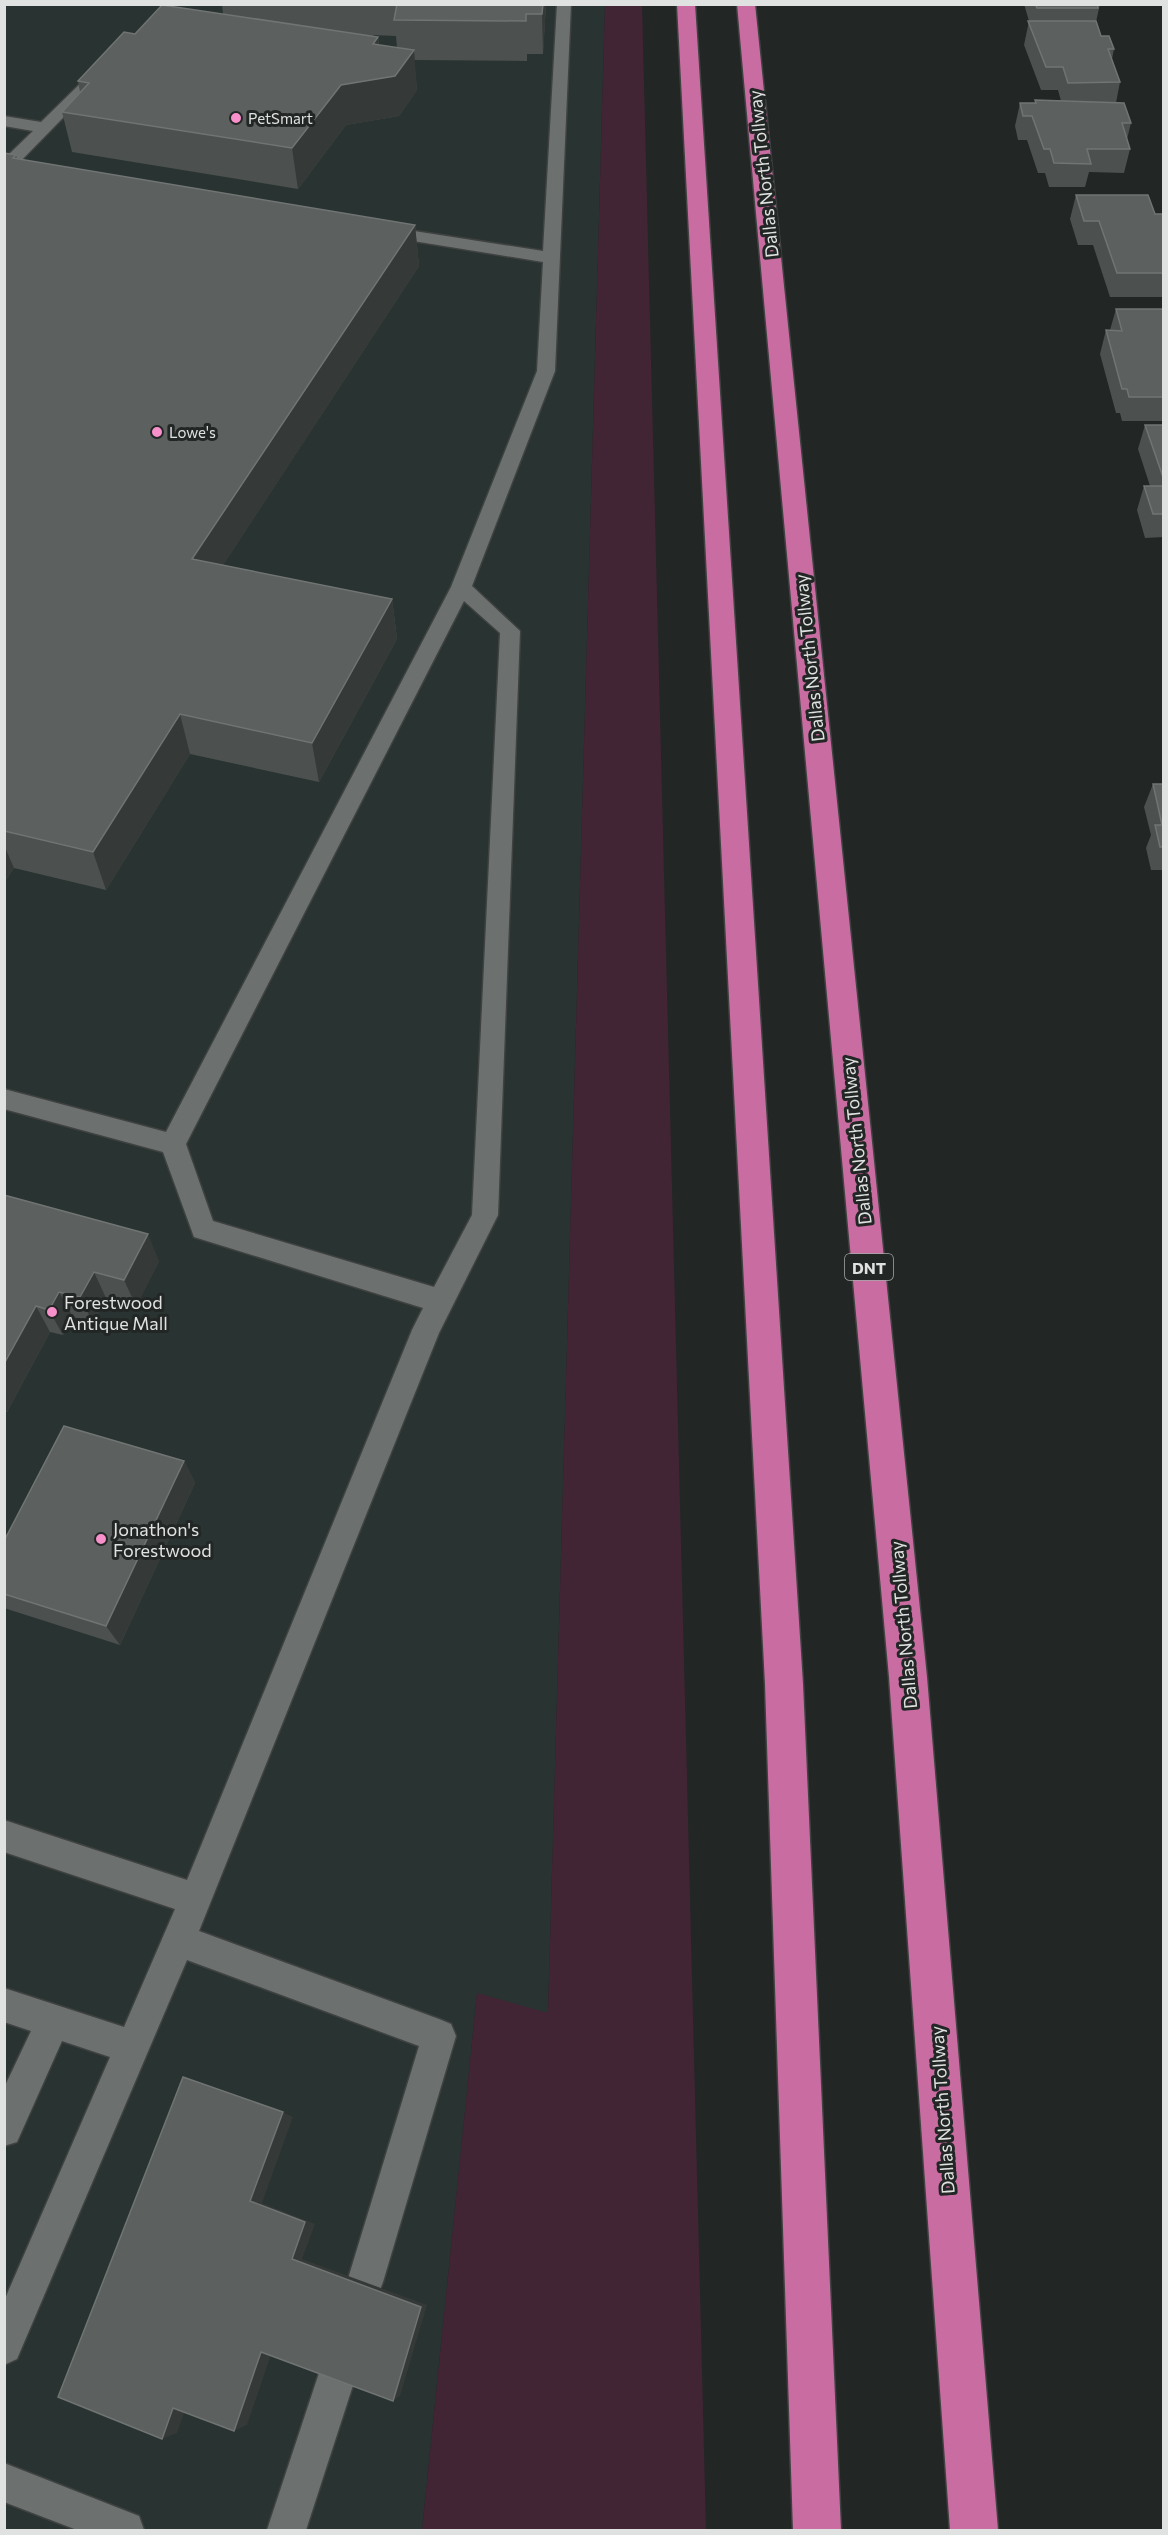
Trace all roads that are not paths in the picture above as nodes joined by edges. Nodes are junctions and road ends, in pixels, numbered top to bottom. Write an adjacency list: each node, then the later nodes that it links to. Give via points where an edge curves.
1 (564, 4): 10 (lane)
2 (686, 4): 28 (highway, via 784,1684)
3 (746, 4): 29 (highway, Dallas North Tollway / DNT, via 908,1677)
4 (104, 68): 6 (lane)
5 (4, 121): 6 (lane)
6 (46, 128): 7 (lane)
7 (4, 169): 8 (lane)
8 (28, 174)
9 (365, 228): 10 (lane)
10 (552, 258): 11 (lane, via 546,371)
11 (461, 587): 13 (lane); 14 (lane, via 510,631 485,1215)
12 (4, 1099): 13 (lane)
13 (173, 1144): 14 (lane, via 203,1228)
14 (441, 1301): 16 (lane)
15 (4, 1836): 16 (lane)
16 (196, 1899): 17 (lane)
17 (178, 1941): 20 (lane); 22 (lane, via 439,2036)
18 (4, 2005): 19 (lane)
19 (53, 2021): 20 (lane); 21 (lane)
20 (132, 2047): 23 (lane)
21 (4, 2129)
22 (364, 2282)
23 (4, 2346)
24 (338, 2373): 27 (lane)
25 (4, 2482): 26 (lane)
26 (122, 2530)
27 (286, 2530)
28 (818, 2530)
29 (974, 2530)

